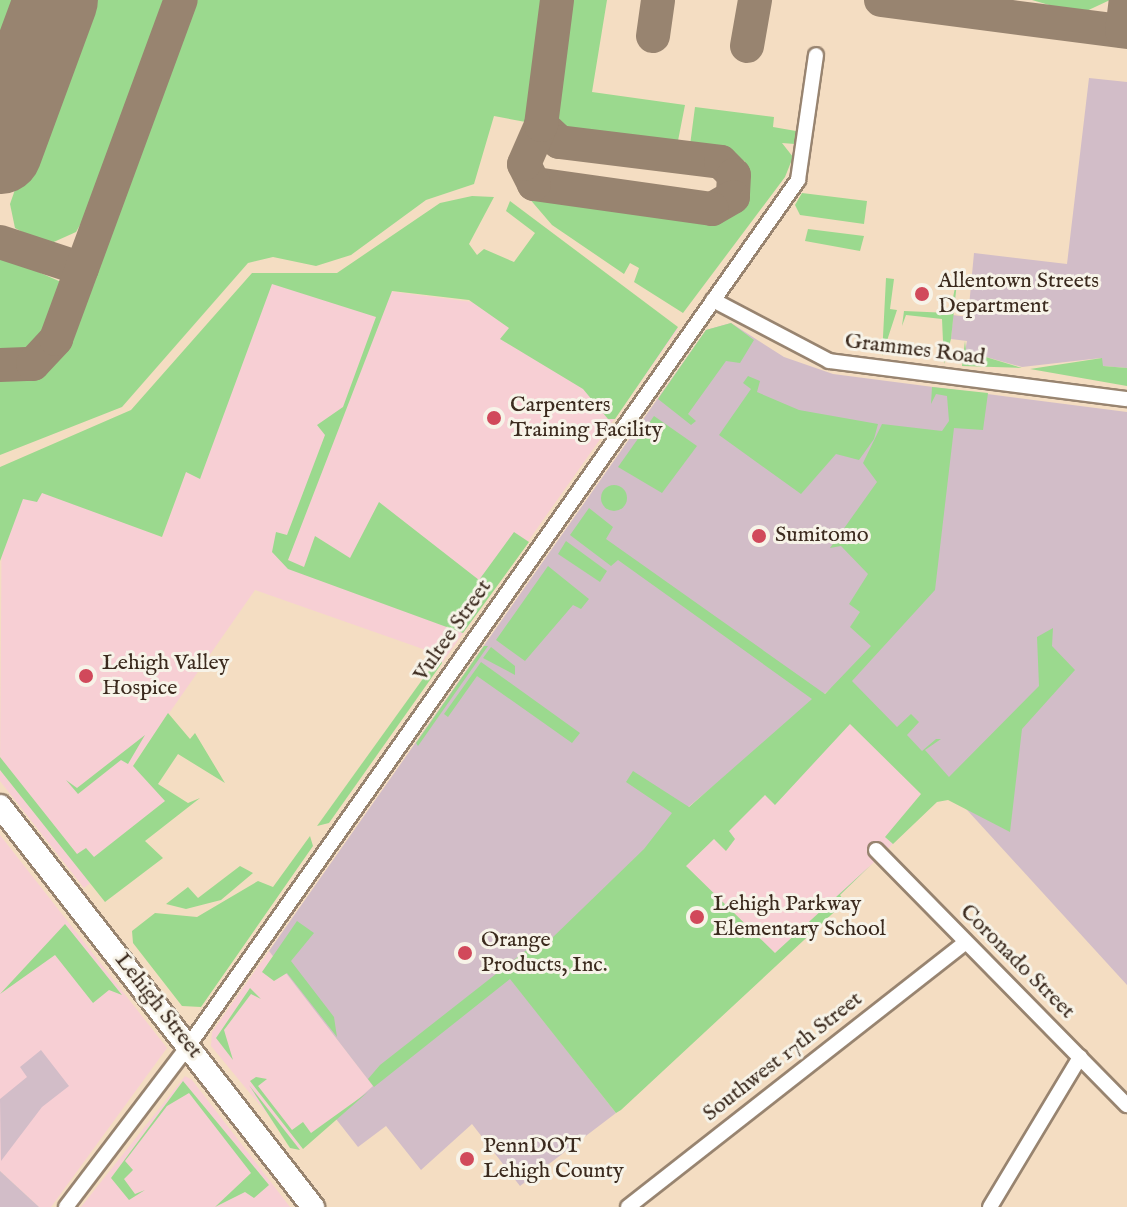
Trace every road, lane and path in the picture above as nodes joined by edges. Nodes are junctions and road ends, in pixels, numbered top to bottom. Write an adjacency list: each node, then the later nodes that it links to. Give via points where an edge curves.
1 (816, 55): 2 (street, Vultee Street, via 798,180)
2 (713, 300): 3 (street, Grammes Road, via 829,361); 7 (street, Vultee Street)
3 (1127, 399)
4 (0, 806): 7 (main road, Lehigh Street)
5 (876, 850): 6 (street, Coronado Street)
6 (966, 942): 8 (street, Coronado Street); 12 (street, Southwest 17th Street)
7 (189, 1045): 10 (street, Vultee Street); 11 (main road, Lehigh Street)
8 (1080, 1057): 9 (street, Coronado Street); 13 (street)
9 (1127, 1105)
10 (66, 1207)
11 (313, 1207)
12 (628, 1207)
13 (990, 1207)

